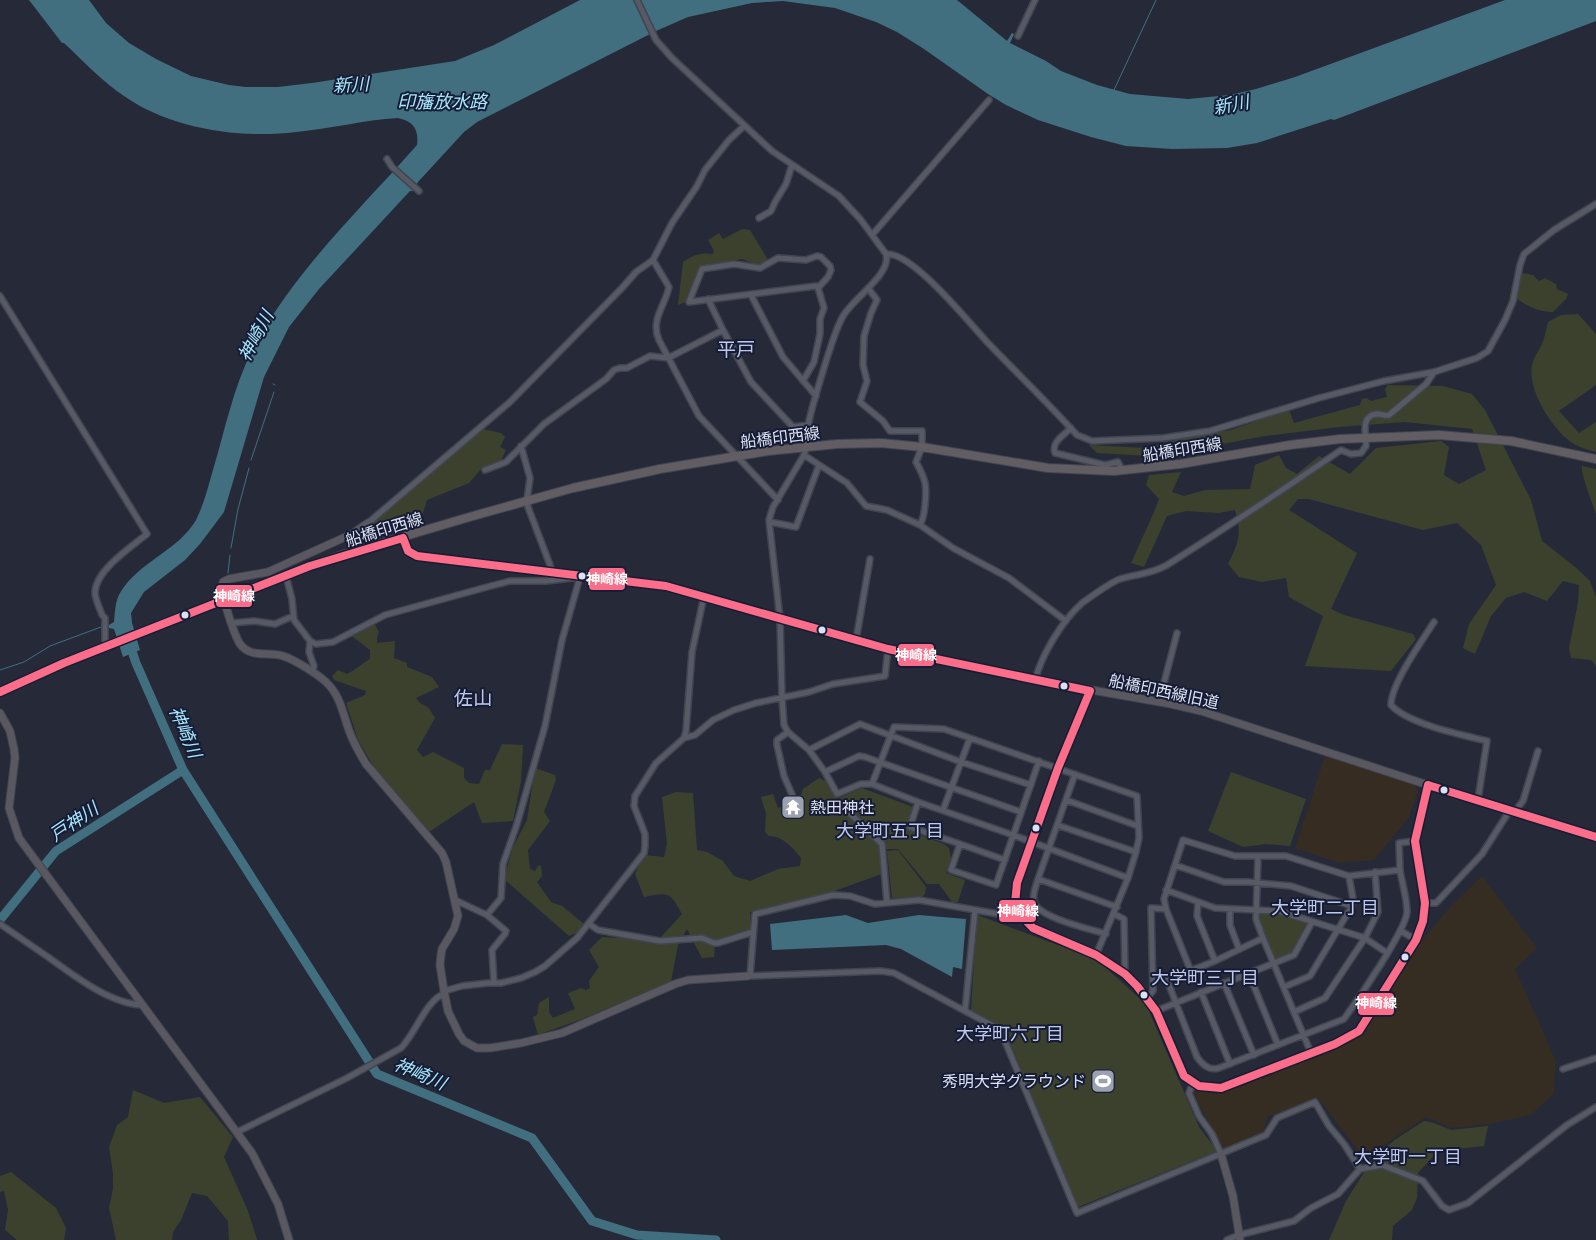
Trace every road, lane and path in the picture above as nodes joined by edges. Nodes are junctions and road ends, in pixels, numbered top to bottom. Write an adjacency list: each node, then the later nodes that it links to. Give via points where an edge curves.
1 (637, 0): 5 (street, via 656,40)
2 (1035, 0): 3 (street)
3 (1018, 36)
4 (990, 100): 11 (street)
5 (744, 126): 7 (street, via 772,152); 13 (street, via 705,170)
6 (387, 159): 8 (street)
7 (792, 165): 10 (street, via 771,211); 11 (street, via 839,196)
8 (419, 191)
9 (1596, 204): 21 (street, via 1554,230 1524,254 1513,301 1488,350 1477,358)
10 (759, 218)
11 (872, 235): 12 (street)
12 (886, 254): 15 (street, via 886,267); 25 (street, via 896,254 935,285)
13 (653, 260): 20 (street, via 669,287 655,327); 39 (street, via 636,272 510,402)
14 (818, 288): 16 (street); 18 (street, via 831,270 822,257 806,260 782,257 760,268 734,264 702,269 689,302); 22 (street, via 824,308 820,334 814,362)
15 (868, 288): 23 (street, via 843,315 834,332); 29 (street, via 877,300 864,336 863,365 867,381 860,402 890,431 922,431)
16 (751, 295): 18 (street); 22 (street, via 783,357)
17 (0, 296): 56 (street, via 147,534 109,566 95,592 105,618)
18 (708, 298): 19 (street)
19 (723, 330): 20 (street); 24 (street, via 750,382 792,427)
20 (668, 358): 27 (street, via 650,356 627,368 614,370); 31 (street, via 699,416)
21 (1434, 372): 25 (street, via 1368,385 1210,431 1163,438 1092,442); 26 (street, via 1426,384 1390,415 1368,417)
22 (803, 381): 23 (street)
23 (816, 396): 24 (street)
24 (808, 425): 28 (street)
25 (1071, 428): 35 (street, via 1054,444 1055,453 1105,465 1118,462)
26 (1366, 437): 32 (main road, 船橋印西線, via 1439,435 1488,438); 35 (main road, 船橋印西線); 50 (street, via 1366,446 1360,453 1341,450 1165,566 1111,583 1083,603)
27 (521, 446): 34 (street, via 506,462); 36 (street, via 530,478)
28 (807, 447): 29 (main road, 船橋印西線, via 868,443); 30 (street); 31 (main road, 船橋印西線)
29 (922, 447): 35 (main road, 船橋印西線, via 1048,468); 40 (street, via 916,462 927,490 924,519)
30 (804, 455): 33 (street); 37 (street)
31 (737, 456): 36 (main road, 船橋印西線, via 625,476); 37 (street)
32 (1593, 458)
33 (818, 465): 38 (street, via 796,527); 40 (street, via 847,483 866,506 888,510)
34 (485, 470)
35 (1122, 470)
36 (527, 500): 41 (main road, 船橋印西線); 43 (street)
37 (778, 500): 38 (street)
38 (770, 522): 49 (street)
39 (368, 523): 47 (street, via 352,534 268,572 223,582)
40 (920, 525): 50 (street, via 953,548 1009,578)
41 (403, 538): 43 (street, 船橋印西線旧道, via 408,551 417,556); 44 (main road, 船橋印西線, via 345,554)
42 (870, 559): 54 (street)
43 (551, 573): 45 (street, 船橋印西線旧道)
44 (286, 576): 47 (main road, 船橋印西線); 48 (street)
45 (580, 577): 46 (street, 船橋印西線旧道, via 650,584); 55 (street, via 510,581 384,615 326,644); 120 (street, via 562,640 545,726 503,864 500,898)
46 (704, 596): 49 (street, 船橋印西線旧道); 67 (street, via 692,652)
47 (224, 600): 52 (street); 56 (main road, 船橋印西線)
48 (293, 616): 52 (street, via 275,624 254,621); 55 (street, via 297,627)
49 (780, 619): 54 (street, 船橋印西線旧道); 62 (street)
50 (1066, 621): 59 (street, via 1043,656)
51 (1434, 622): 82 (street, via 1402,674 1391,705 1404,715 1430,725 1487,741)
52 (232, 623): 58 (street, via 240,644 246,649 282,655)
53 (1177, 633): 63 (street)
54 (856, 640): 57 (street, 船橋印西線旧道)
55 (310, 641): 58 (street)
56 (108, 645): 61 (main road, 船橋印西線)
57 (888, 648): 59 (street, 船橋印西線旧道); 62 (street, via 885,676 833,684)
58 (312, 672): 108 (street, via 335,692 356,748 366,764 442,853)
59 (1034, 680): 60 (street, 船橋印西線旧道)
60 (1090, 691): 63 (street, 船橋印西線旧道); 74 (street)
61 (0, 692)
62 (782, 698): 65 (street, via 784,725); 67 (street, via 734,710 713,720 695,735)
63 (1159, 702): 79 (street, 船橋印西線旧道, via 1211,714)
64 (0, 713): 147 (street, via 10,731 14,749 9,808 14,827 37,864)
65 (788, 732): 69 (street); 81 (street, via 777,745 784,776)
66 (890, 736): 68 (street, via 894,727 944,729); 69 (street, via 860,724); 71 (street); 73 (street)
67 (684, 738): 122 (street, via 656,763 635,796 634,806 644,834 644,853)
68 (970, 738): 72 (street); 73 (street)
69 (809, 750): 75 (street)
70 (1538, 751): 87 (street, via 1523,801)
71 (881, 761): 75 (street, via 859,756); 77 (street); 80 (street)
72 (1039, 761): 74 (street); 78 (street)
73 (961, 762): 78 (street); 80 (street)
74 (1058, 768): 76 (street); 94 (street)
75 (825, 772): 77 (street, via 837,794 861,784)
76 (1075, 774): 83 (street); 90 (street, via 1136,796)
77 (872, 784): 84 (street)
78 (1031, 785): 88 (street)
79 (1428, 785): 82 (street, 船橋印西線旧道); 93 (street)
80 (952, 787): 86 (street); 88 (street)
81 (794, 799)
82 (1478, 799): 87 (street, 船橋印西線旧道)
83 (1066, 800): 89 (street); 90 (street)
84 (918, 802): 86 (street); 95 (street, via 910,827)
85 (840, 804): 110 (street, via 882,844)
86 (944, 810): 91 (street)
87 (1513, 810): 92 (street, 船橋印西線旧道); 111 (street, via 1482,854 1436,903)
88 (1021, 812): 91 (street)
89 (1057, 825): 96 (street); 97 (street)
90 (1138, 826): 97 (street)
91 (1013, 835): 94 (street); 99 (street)
92 (1596, 837)
93 (1415, 840): 101 (street, via 1399,843); 111 (street)
94 (1032, 842): 96 (street); 118 (street, via 1017,883)
95 (960, 844): 99 (street); 99 (street, via 951,870 996,885)
96 (1048, 848): 104 (street); 105 (street)
97 (1136, 852): 105 (street)
98 (1258, 856): 100 (street, via 1235,856 1183,840); 103 (street, via 1286,856); 106 (street)
99 (1005, 860)
100 (1175, 865): 106 (street, via 1224,882); 107 (street)
101 (1400, 870): 102 (street); 125 (street, via 1407,913)
102 (1375, 872): 103 (street); 129 (street, via 1378,912)
103 (1348, 876): 112 (street)
104 (1038, 878): 113 (street); 127 (street, via 1033,894 1040,911)
105 (1128, 878): 113 (street)
106 (1257, 882): 112 (street, via 1291,886); 117 (street)
107 (1166, 890): 109 (street); 114 (street)
108 (455, 900): 120 (street); 143 (street, via 457,923 441,955)
109 (1198, 902): 115 (street); 134 (street, via 1197,916)
110 (887, 903): 116 (street, via 919,900); 126 (street, via 833,895 755,914)
111 (1425, 904): 130 (street)
112 (1352, 906): 124 (street)
113 (1117, 907): 119 (street)
114 (1166, 909): 136 (street); 145 (street, via 1151,908 1153,992)
115 (1230, 909): 117 (street); 131 (street, via 1230,925)
116 (975, 910): 118 (street, via 1004,915); 148 (street)
117 (1257, 911): 121 (street, via 1278,911); 128 (street, via 1256,919)
118 (1018, 912): 133 (street, via 1033,928)
119 (1114, 914): 127 (street); 137 (street, via 1124,919)
120 (488, 915): 140 (street, via 506,931 492,950)
121 (1312, 922): 124 (street); 135 (street, via 1294,955)
122 (589, 924): 126 (street, via 598,930 660,940 702,938 714,943); 140 (street, via 557,956 535,972 511,982)
123 (2, 925): 147 (street, via 92,987)
124 (1339, 929): 129 (street); 142 (street, via 1310,976)
125 (1401, 930): 130 (street); 132 (street)
126 (753, 932): 139 (street)
127 (1106, 934): 133 (street)
128 (1263, 938): 131 (street); 135 (street)
129 (1365, 938): 132 (street); 150 (street, via 1325,998)
130 (1416, 940): 153 (street, via 1359,1030)
131 (1240, 949): 134 (street)
132 (1387, 953): 151 (street, via 1344,1019)
133 (1096, 955): 137 (street)
134 (1215, 960): 136 (street)
135 (1274, 964): 138 (street); 142 (street)
136 (1190, 969): 146 (street, via 1167,980)
137 (1125, 974): 145 (street)
138 (1249, 974): 141 (street); 152 (street)
139 (749, 976): 143 (street, via 688,980 562,1033 490,1048 477,1048 464,1041 448,1011); 148 (street, via 894,972)
140 (494, 983): 143 (street, via 462,986)
141 (1224, 984): 144 (street); 154 (street)
142 (1284, 987): 150 (street)
143 (444, 992): 160 (street, via 435,999 408,1041 394,1052)
144 (1202, 992): 146 (street); 156 (street)
145 (1147, 998): 149 (street)
146 (1176, 1002): 149 (street); 156 (street, via 1200,1062 1214,1069)
147 (142, 1005): 160 (street)
148 (965, 1011): 161 (street, via 1002,1034 1077,1213)
149 (1156, 1011): 158 (street, via 1184,1076)
150 (1294, 1012): 151 (street)
151 (1304, 1035): 152 (street); 153 (street)
152 (1278, 1045): 154 (street)
153 (1311, 1053): 158 (street, via 1221,1088)
154 (1254, 1055): 156 (street)
155 (1596, 1058): 157 (street)
156 (1230, 1064)
157 (1563, 1069)
158 (1193, 1083): 161 (street, via 1189,1093)
159 (1596, 1107): 162 (street, via 1567,1125 1468,1203 1449,1210 1422,1181 1382,1165)
160 (237, 1132): 164 (street, via 268,1183)
161 (1221, 1154): 162 (street, via 1266,1135 1277,1118 1315,1102); 163 (street, via 1233,1196)
162 (1360, 1169): 163 (street, via 1338,1194 1294,1221)
163 (1239, 1238): 165 (street)
164 (289, 1240)
165 (1227, 1240)

